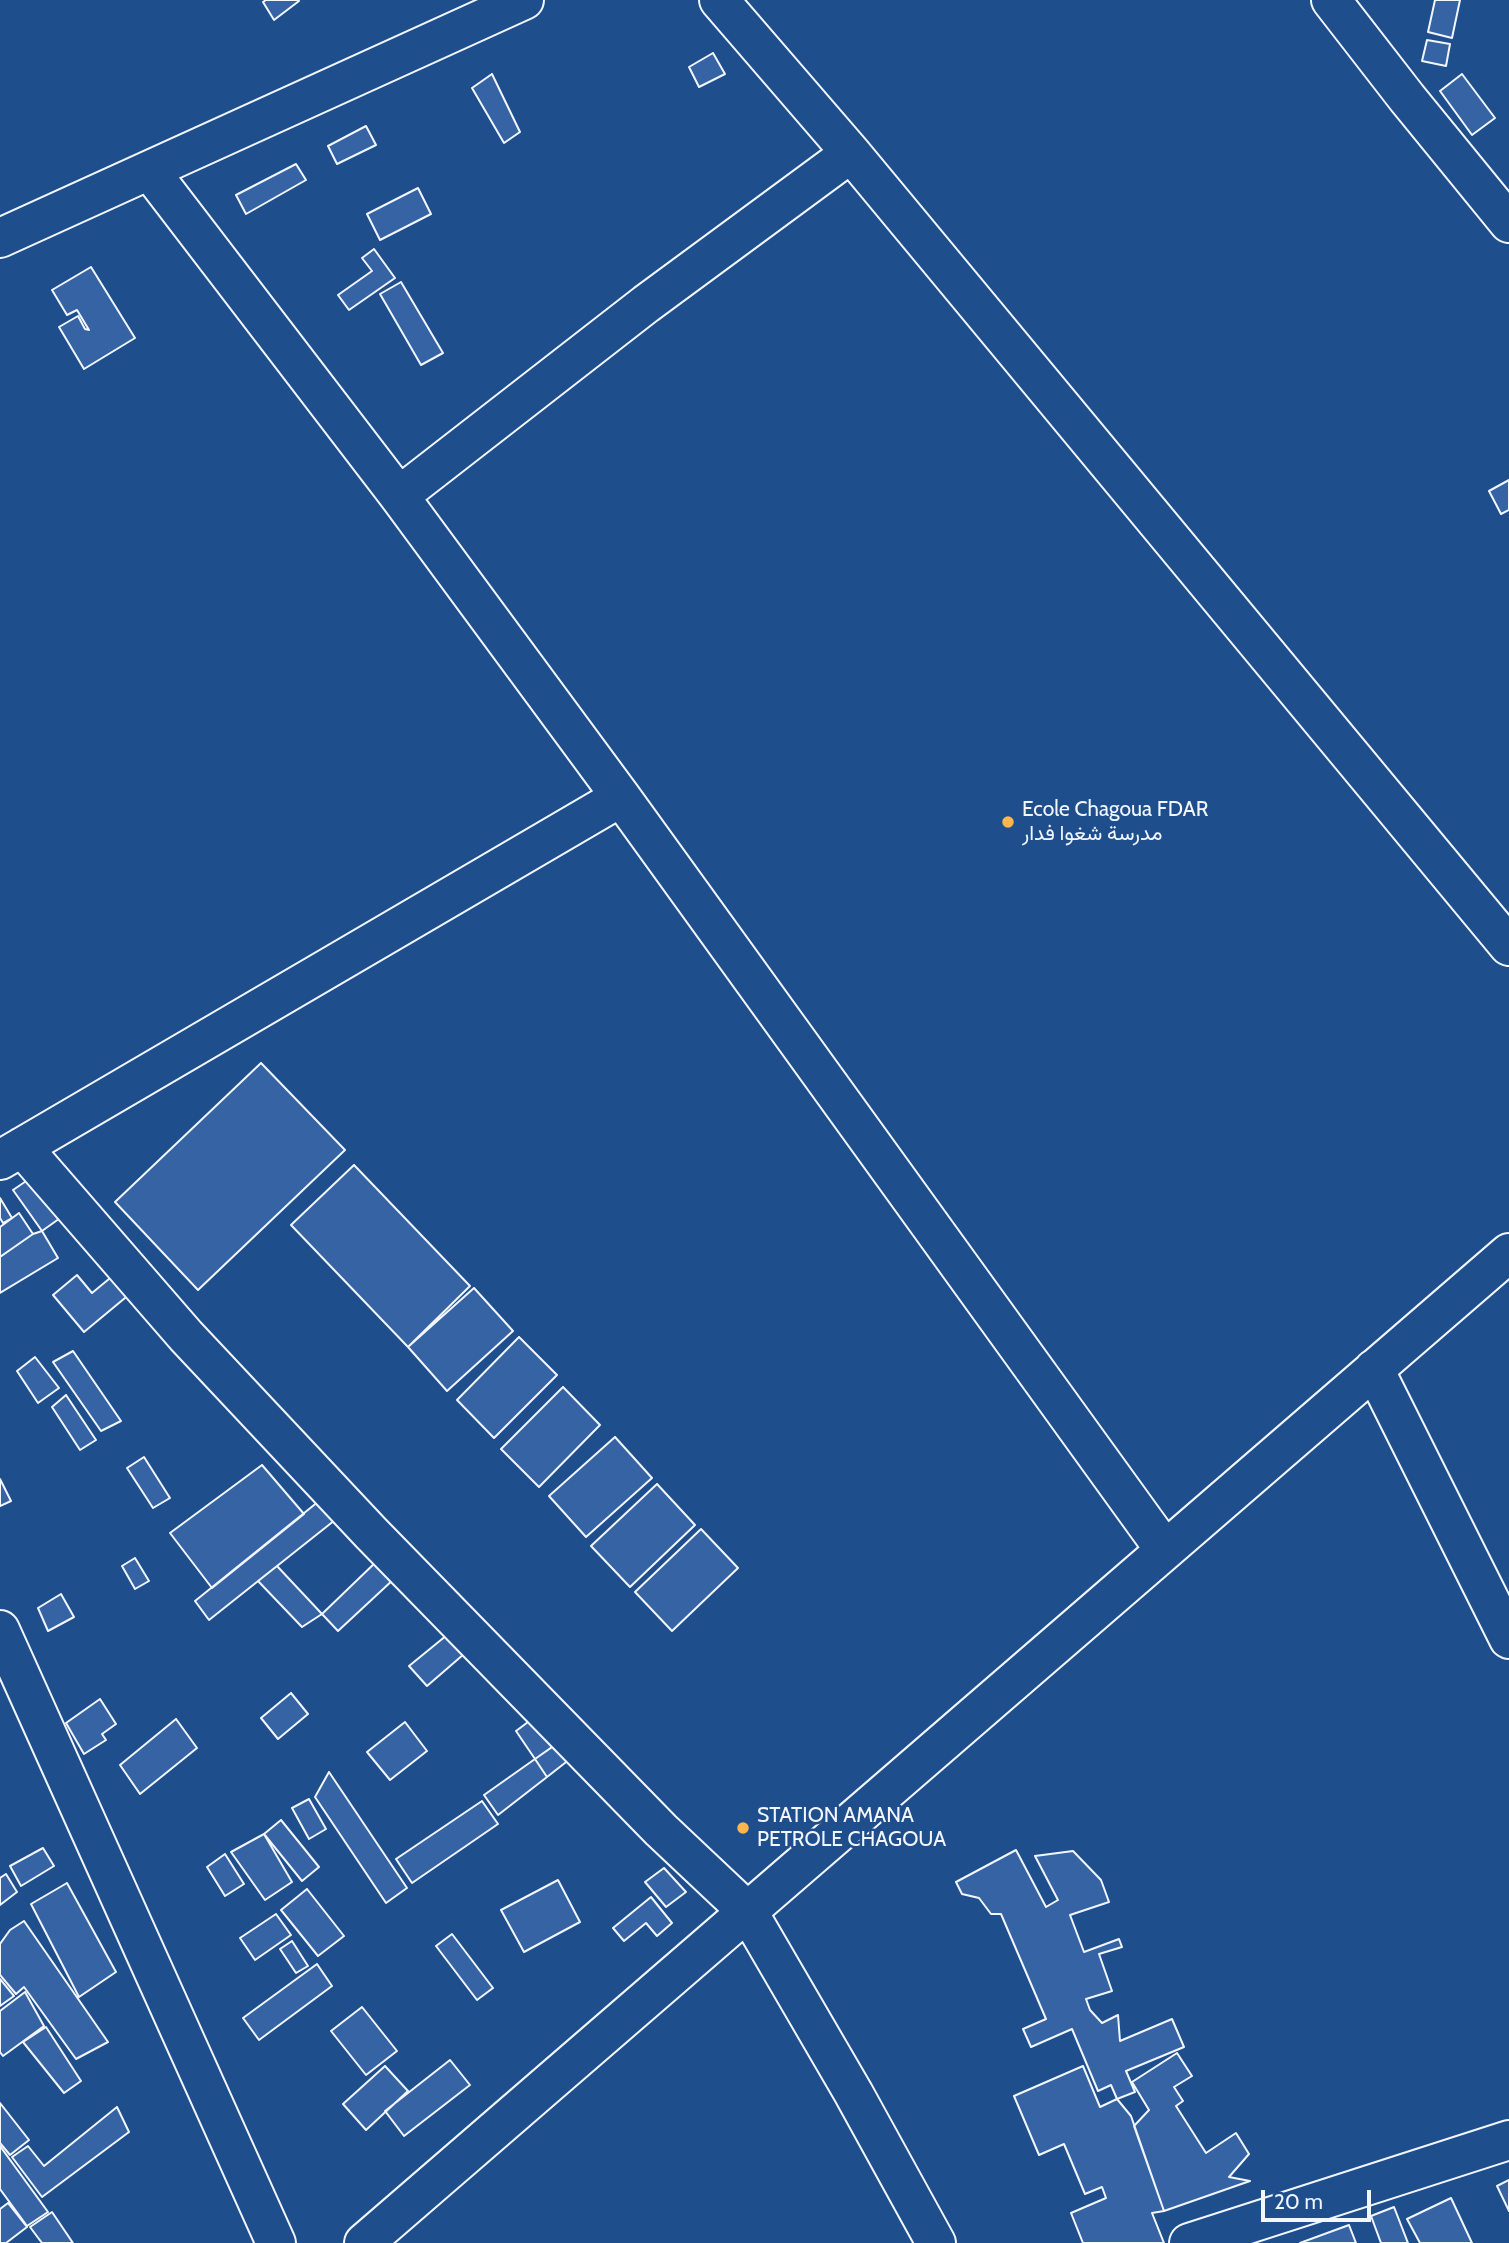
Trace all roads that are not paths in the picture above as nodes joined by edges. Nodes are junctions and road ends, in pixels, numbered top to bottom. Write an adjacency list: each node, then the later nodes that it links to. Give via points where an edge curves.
1 (524, 0): 5 (street)
2 (719, 0): 4 (street)
3 (1331, 0): 6 (street)
4 (851, 153): 8 (street, via 646,304); 10 (street)
5 (150, 170): 7 (street); 8 (street)
6 (1509, 223)
7 (0, 238)
8 (399, 496): 9 (street)
9 (621, 797): 11 (street); 14 (street)
10 (1509, 946)
11 (11, 1154): 17 (street, via 371,1533)
12 (1509, 1254): 13 (street)
13 (1374, 1368): 14 (street); 16 (street)
14 (1165, 1550): 17 (street)
15 (0, 1630): 19 (street)
16 (1509, 1639)
17 (747, 1912): 20 (street); 21 (street)
18 (1509, 2140): 22 (street)
19 (276, 2243)
20 (364, 2243)
21 (936, 2243)
22 (1189, 2243)

